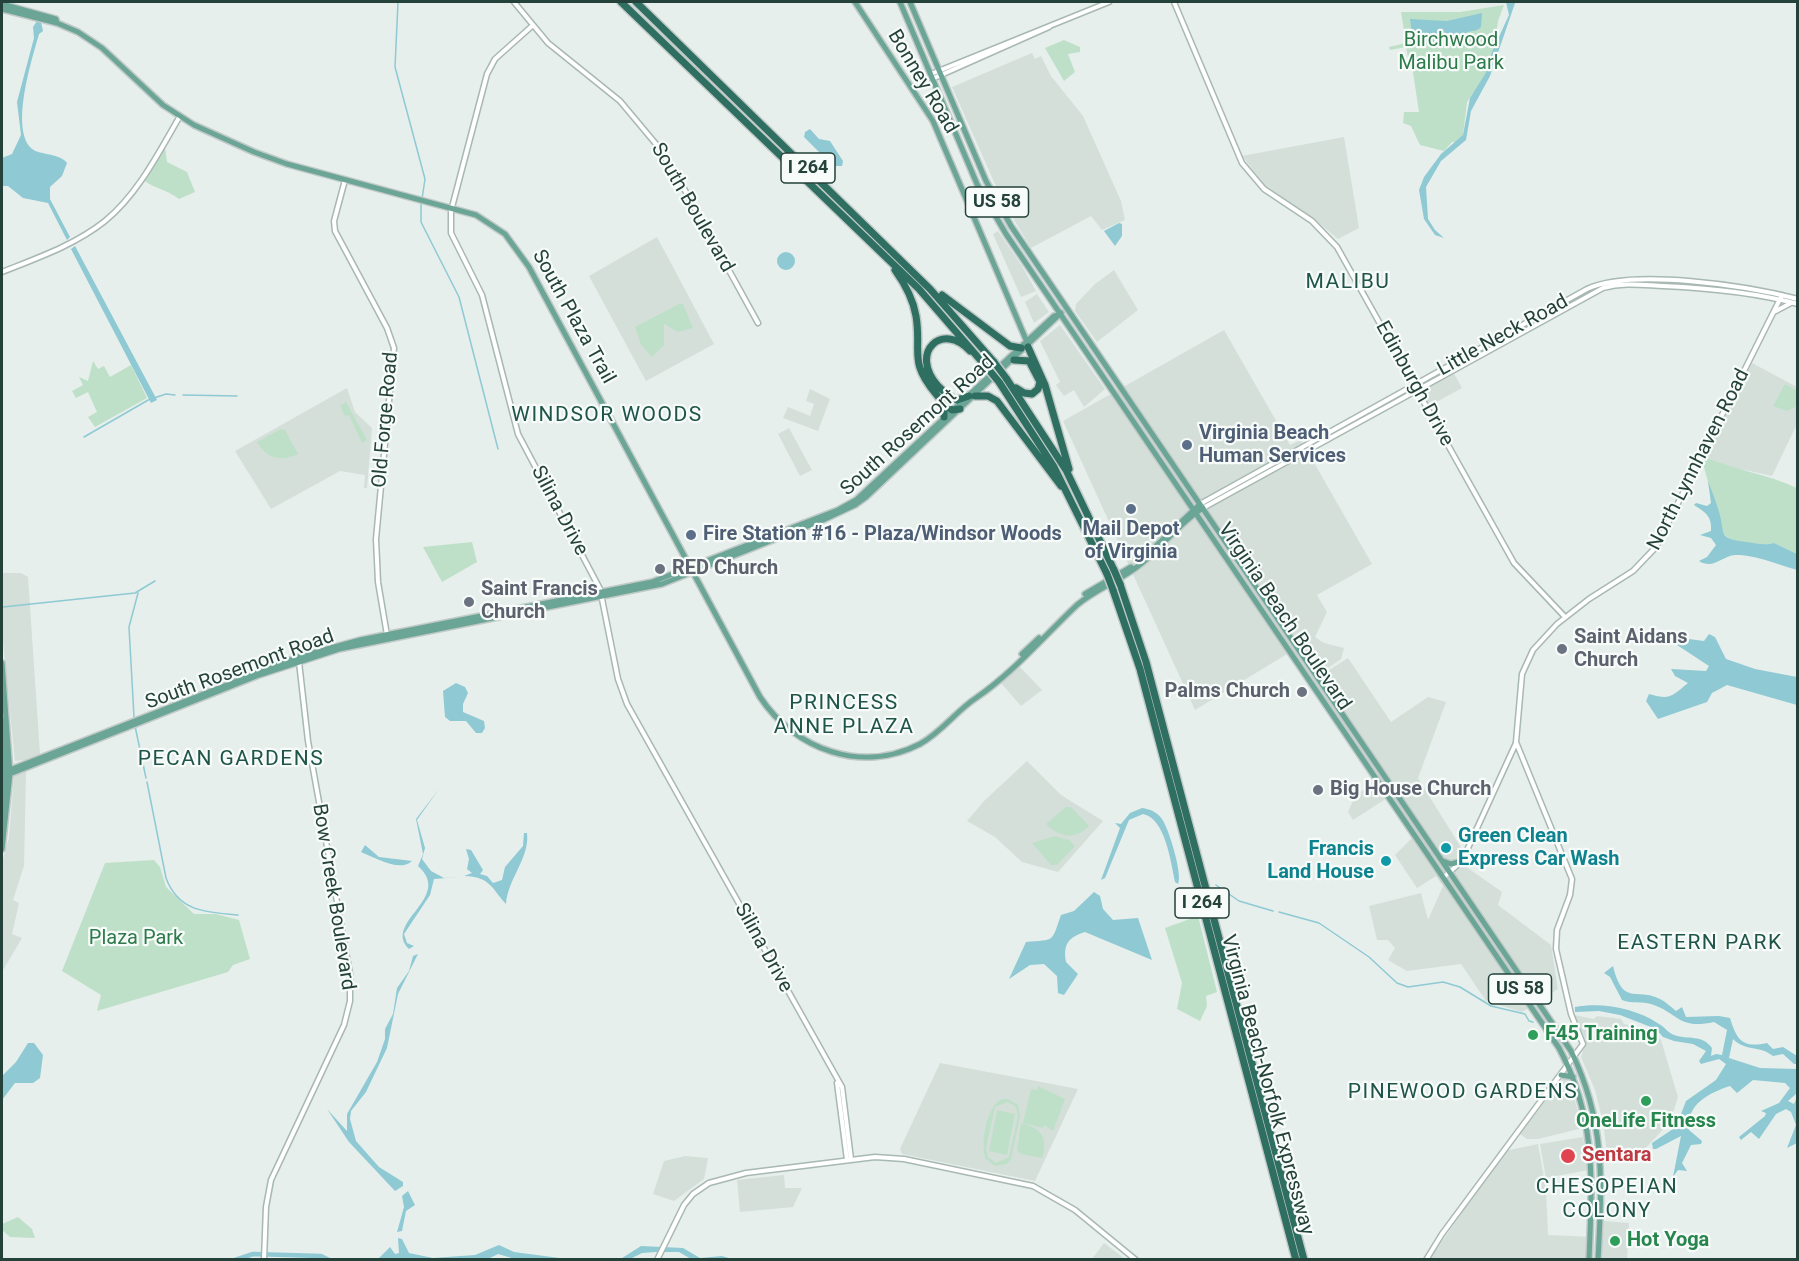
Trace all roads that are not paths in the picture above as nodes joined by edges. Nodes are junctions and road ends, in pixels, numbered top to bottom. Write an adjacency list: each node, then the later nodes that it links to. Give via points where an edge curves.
1 (514, 2): 12 (street, South Boulevard)
2 (621, 2): 18 (highway, Virginia Beach-Norfolk Expressway / I 264)
3 (636, 2): 19 (highway, Virginia Beach-Norfolk Expressway / I 264)
4 (855, 2): 28 (main road, Bonney Road, via 933,120)
5 (900, 2): 14 (main road, Virginia Beach Boulevard / US 58)
6 (910, 2): 13 (main road, Virginia Beach Boulevard / US 58)
7 (1109, 2): 13 (street)
8 (1174, 2): 32 (street, Edinburgh Drive, via 1242,164 1264,189 1312,221 1331,239)
9 (2, 4): 11 (main road, South Plaza Trail)
10 (2, 9): 11 (main road, South Plaza Trail)
11 (32, 14): 15 (main road, South Plaza Trail, via 96,44 153,97)
12 (532, 26): 17 (street, Silina Drive, via 489,69); 27 (street, South Boulevard, via 620,102 648,134 682,185)
13 (940, 73): 14 (street); 24 (main road, Virginia Beach Boulevard / US 58, via 996,200)
14 (932, 77): 26 (main road, Virginia Beach Boulevard / US 58, via 981,192)
15 (180, 116): 16 (main road, South Plaza Trail, via 267,158); 20 (street, via 132,193 106,220 74,242)
16 (345, 180): 17 (main road, South Plaza Trail); 45 (street, Old Forge Road, via 334,229 391,336 394,354 376,539)
17 (452, 207): 41 (main road, South Plaza Trail, via 491,224 521,253); 43 (street, Silina Drive, via 451,233 482,295 518,434)
18 (883, 253): 30 (highway, Virginia Beach-Norfolk Expressway / I 264, via 939,309); 34 (highway, via 909,292 916,316 919,370)
19 (908, 266): 28 (highway, via 1010,346); 31 (highway, Virginia Beach-Norfolk Expressway / I 264, bridge, via 958,319 994,363)
20 (2, 272)
21 (1781, 297): 22 (street, Little Neck Road); 23 (street, Little Neck Road); 25 (street, North Lynnhaven Road); 32 (street, Little Neck Road, via 1727,285 1617,282 1587,289)
22 (1797, 300)
23 (1795, 303): 25 (street)
24 (1067, 308): 26 (main road); 38 (main road, Virginia Beach Boulevard / US 58)
25 (1774, 312): 44 (street, North Lynnhaven Road, via 1656,547 1633,571)
26 (1060, 314): 28 (main road); 40 (main road, Virginia Beach Boulevard / US 58)
27 (758, 323)
28 (1025, 345): 29 (main road, South Rosemont Road); 33 (main road, South Rosemont Road); 37 (highway, via 1045,385 1061,448)
29 (1014, 360): 31 (highway, via 1031,363 1039,387 1026,394); 33 (main road, South Rosemont Road)
30 (984, 362): 31 (highway, Virginia Beach-Norfolk Expressway / I 264, bridge); 33 (highway, via 950,339 936,342 926,354 927,371 944,392 954,399)
31 (1002, 380): 37 (highway, Virginia Beach-Norfolk Expressway / I 264, via 1053,448); 39 (highway, Virginia Beach-Norfolk Expressway / I 264)
32 (1416, 387): 38 (street, Little Neck Road); 44 (street, Edinburgh Drive, via 1514,563)
33 (972, 396): 35 (main road, South Rosemont Road); 39 (highway, via 988,396 997,401)
34 (943, 402): 35 (highway); 36 (highway)
35 (956, 410): 36 (main road, South Rosemont Road); 41 (main road, South Rosemont Road, via 855,505)
36 (945, 417): 41 (main road, South Rosemont Road, via 856,500)
37 (1082, 501): 42 (highway, Virginia Beach-Norfolk Expressway / I 264)
38 (1201, 506): 40 (main road, South Plaza Trail); 56 (main road, Virginia Beach Boulevard / US 58)
39 (1078, 510): 42 (highway, Virginia Beach-Norfolk Expressway / I 264)
40 (1194, 511): 42 (main road, South Plaza Trail, via 1151,556); 59 (main road, Virginia Beach Boulevard / US 58)
41 (692, 570): 42 (main road, South Plaza Trail, via 766,706 786,728 815,746 853,757 903,751 938,732); 43 (main road, South Rosemont Road)
42 (1116, 573): 70 (highway, Virginia Beach-Norfolk Expressway / I 264, bridge, via 1113,590 1140,669); 71 (highway, Virginia Beach-Norfolk Expressway / I 264, bridge, via 1146,662)
43 (602, 595): 45 (main road, South Rosemont Road); 66 (street, Silina Drive, via 618,679 628,707 842,1088)
44 (1566, 616): 49 (street, North Lynnhaven Road, via 1540,642 1524,666 1518,691)
45 (387, 637): 46 (main road, South Rosemont Road); 51 (main road, South Rosemont Road, via 345,643 278,663)
46 (299, 662): 52 (main road, South Rosemont Road); 67 (street, Bow Creek Boulevard, via 308,741 350,992 344,1025 272,1180 266,1207)
47 (2, 663): 50 (main road)
48 (2, 720): 52 (main road)
49 (1516, 742): 57 (street); 62 (street, North Lynnhaven Road, via 1572,879 1556,941 1564,988 1583,1042)
50 (9, 754): 51 (main road, via 18,762); 52 (main road)
51 (40, 757): 52 (main road, South Rosemont Road)
52 (5, 774): 53 (main road); 55 (main road)
53 (3, 785): 54 (main road)
54 (2, 822)
55 (2, 849)
56 (1443, 861): 57 (main road); 58 (main road, Virginia Beach Boulevard / US 58)
57 (1462, 861): 58 (street)
58 (1451, 872): 59 (street); 60 (main road, Virginia Beach Boulevard / US 58)
59 (1443, 877): 61 (main road, Virginia Beach Boulevard / US 58)
60 (1532, 991): 61 (main road); 62 (main road, Virginia Beach Boulevard / US 58)
61 (1524, 996): 63 (main road, Virginia Beach Boulevard / US 58)
62 (1574, 1057): 63 (street, North Lynnhaven Road); 74 (main road, Virginia Beach Boulevard / US 58, via 1591,1101 1600,1144)
63 (1568, 1065): 64 (street, North Lynnhaven Road); 65 (main road, Virginia Beach Boulevard / US 58)
64 (1561, 1075): 65 (main road); 72 (street, North Lynnhaven Road)
65 (1573, 1077): 73 (main road, Virginia Beach Boulevard / US 58, via 1586,1117 1592,1157)
66 (849, 1159): 68 (street, via 714,1181 689,1199); 69 (street, via 904,1159 1025,1184 1075,1210)
67 (264, 1259)
68 (657, 1260)
69 (1136, 1260)
70 (1295, 1260)
71 (1304, 1260)
72 (1426, 1260)
73 (1589, 1260)
74 (1598, 1260)

